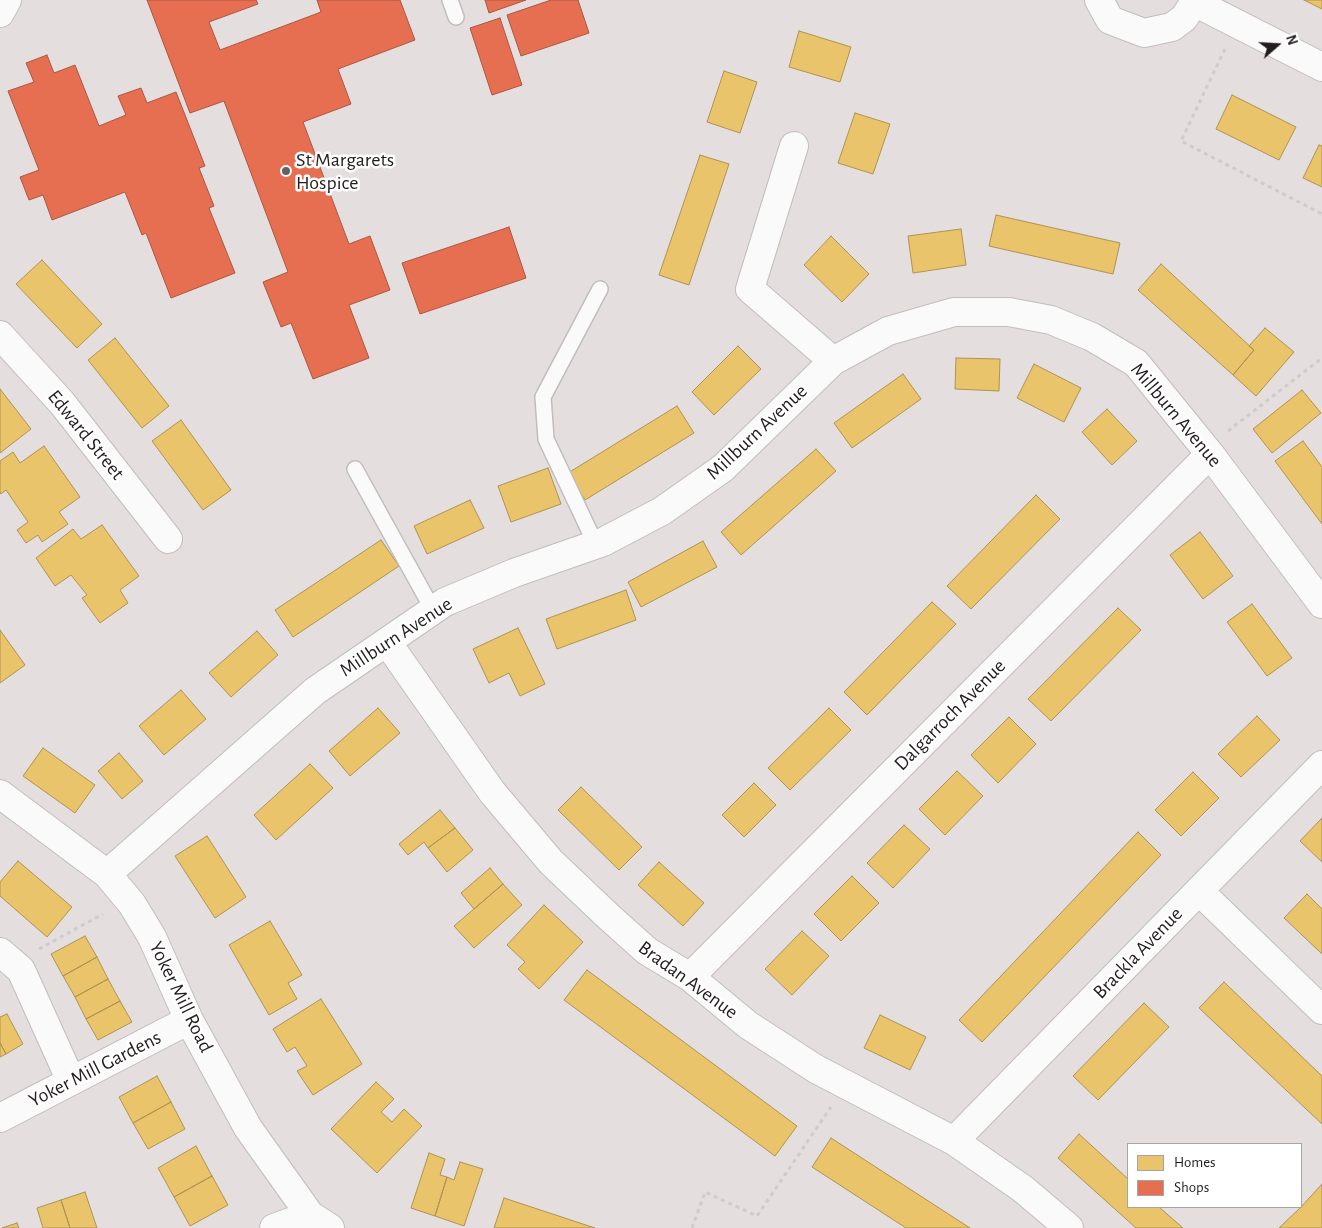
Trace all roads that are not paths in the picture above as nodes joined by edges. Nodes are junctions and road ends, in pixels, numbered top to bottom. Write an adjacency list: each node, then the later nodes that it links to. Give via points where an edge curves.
1 (7, 0): 5 (street)
2 (450, 0): 6 (lane)
3 (1099, 0): 4 (street, via 1110,20 1144,33 1172,27 1184,18)
4 (1196, 1): 7 (street)
5 (0, 13)
6 (456, 17)
7 (1322, 67)
8 (794, 146): 11 (street, via 750,289)
9 (600, 289): 15 (lane, via 543,397 546,439)
10 (0, 335): 14 (street, Edward Street, via 62,403)
11 (833, 361): 12 (street, Millburn Avenue, via 888,330 954,312 1009,312 1051,320 1092,337 1136,363); 15 (street, Millburn Avenue, via 724,468 662,511)
12 (1208, 451): 16 (street, Millburn Avenue); 24 (street, Dalgarroch Avenue)
13 (355, 469): 17 (lane)
14 (168, 539)
15 (596, 544): 17 (street, Millburn Avenue, via 514,573)
16 (1322, 604)
17 (433, 610): 18 (street, Millburn Avenue)
18 (387, 642): 21 (street, Millburn Avenue, via 315,691); 24 (street, Bradan Avenue, via 492,792 551,862 646,951)
19 (1322, 765): 22 (street, Brackla Avenue)
20 (0, 794): 21 (street, Yoker Mill Road)
21 (107, 874): 26 (street, Yoker Mill Road, via 152,937)
22 (1199, 891): 25 (street); 29 (street, Brackla Avenue)
23 (0, 952): 27 (street, via 21,970)
24 (690, 977): 29 (street, Bradan Avenue, via 748,1025 816,1069)
25 (1322, 1010)
26 (189, 1020): 27 (street, Yoker Mill Gardens); 30 (street, Yoker Mill Road, via 248,1128)
27 (71, 1081): 28 (street, Yoker Mill Gardens)
28 (0, 1118)
29 (954, 1141): 32 (street, Bradan Avenue, via 1023,1189)
30 (320, 1222): 31 (street)
31 (274, 1228)
32 (1069, 1228)

